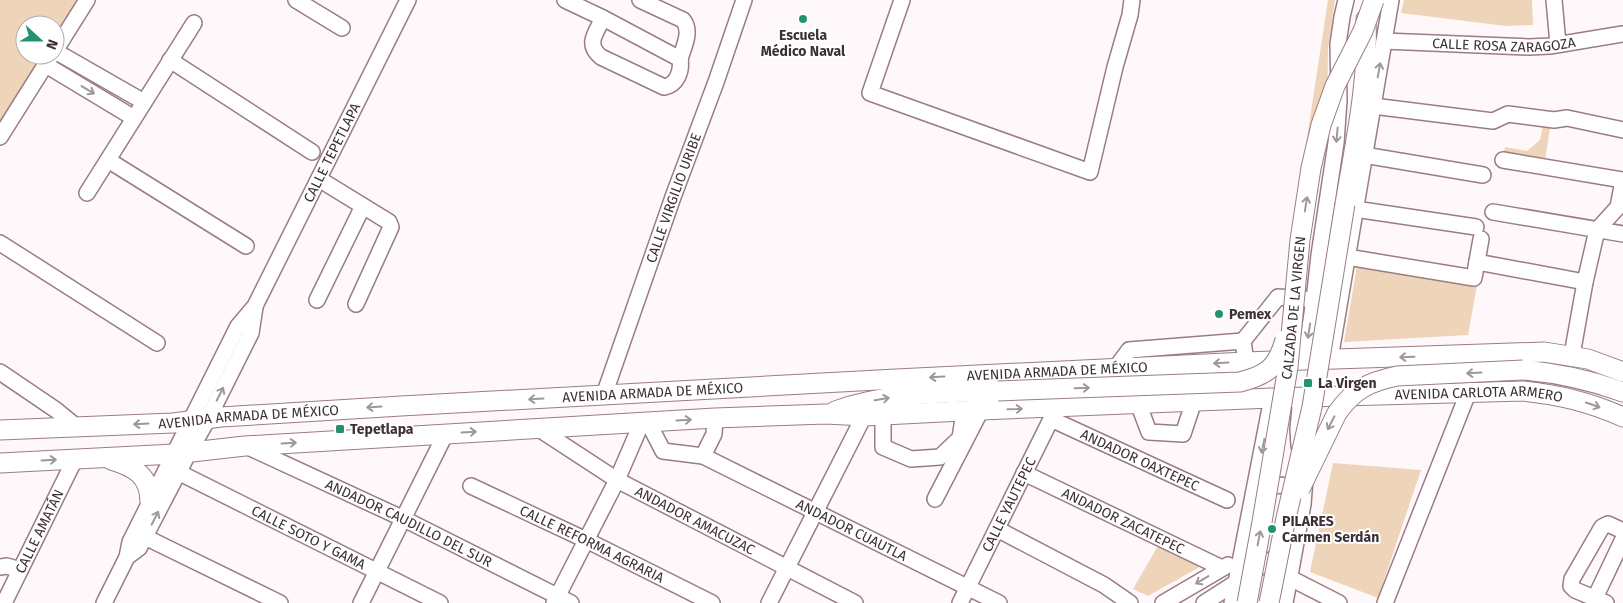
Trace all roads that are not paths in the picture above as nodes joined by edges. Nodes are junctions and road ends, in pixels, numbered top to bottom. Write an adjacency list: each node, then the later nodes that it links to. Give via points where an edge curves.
1 (87, 0): 18 (street)
2 (296, 0): 16 (street)
3 (408, 0): 36 (street, CALLE TEPETLAPA)
4 (565, 0): 14 (street)
5 (640, 0): 22 (street, via 687,24)
6 (744, 0): 67 (street, CALLE VIRGILIO URIBE)
7 (902, 0): 8 (street, via 870,93 1090,172)
8 (1132, 0)
9 (1346, 0): 51 (street, one-way to 51, via 1338,44 1336,143)
10 (1366, 0): 40 (main road, via 1367,47)
11 (1374, 0): 55 (main road, CALZADA DE LA VIRGEN, one-way to 11, bridge, via 1300,240 1321,126 1335,86)
12 (1391, 0): 19 (street)
13 (1554, 0): 20 (street)
14 (603, 18): 22 (street); 22 (street, via 592,46 601,56 664,88 674,82 682,68)
15 (194, 23): 23 (street)
16 (342, 28)
17 (1623, 34): 20 (street, CALLE ROSA ZARAGOZA)
18 (65, 35)
19 (1384, 41): 20 (street, CALLE ROSA ZARAGOZA, via 1512,47); 27 (street, one-way to 19)
20 (1558, 44)
21 (65, 57): 26 (street)
22 (680, 59)
23 (170, 60): 26 (street); 31 (street)
24 (46, 65): 30 (street)
25 (56, 65): 28 (street, one-way to 28)
26 (144, 102): 28 (street)
27 (1373, 106): 29 (street, via 1493,122 1508,114 1554,120 1567,118); 32 (street)
28 (134, 118): 33 (street)
29 (1623, 130)
30 (1, 133)
31 (312, 152)
32 (1364, 156): 35 (street); 40 (street)
33 (108, 160): 38 (street); 46 (street)
34 (1503, 160): 37 (street)
35 (1483, 175)
36 (319, 179): 39 (street); 54 (street, CALLE TEPETLAPA)
37 (1623, 181): 41 (street)
38 (87, 193)
39 (362, 206): 50 (street); 52 (street, via 389,222 391,227)
40 (1350, 206): 47 (street); 48 (street, via 1478,233); 100 (main road, bridge, via 1312,406)
41 (1621, 208): 43 (street)
42 (1493, 212): 43 (street)
43 (1597, 230): 44 (street); 49 (street)
44 (1623, 234)
45 (0, 243): 57 (street)
46 (246, 246)
47 (1347, 256): 48 (street, via 1474,278); 53 (street)
48 (1477, 262): 49 (street)
49 (1585, 282): 58 (street)
50 (317, 300)
51 (1314, 300): 53 (street); 56 (street, via 1278,297); 60 (street, one-way to 60)
52 (356, 304)
53 (1339, 305): 59 (street)
54 (255, 306): 77 (street, CALLE TEPETLAPA, one-way to 54, via 251,333); 79 (street, CALLE TEPETLAPA, via 238,326)
55 (1292, 319): 74 (main road, one-way to 55, bridge, via 850,405 904,395 1240,382 1269,371 1283,348); 135 (main road, CALZADA DE LA VIRGEN, one-way to 55, bridge, via 1286,376)
56 (1243, 341): 61 (street); 62 (street, via 1129,350)
57 (157, 343)
58 (1572, 355): 59 (main road, one-way to 59, via 1544,352); 64 (main road)
59 (1330, 359): 60 (main road)
60 (1305, 360): 61 (main road, AVENIDA ARMADA DE MÉXICO)
61 (1246, 362): 62 (main road, AVENIDA ARMADA DE MÉXICO, one-way to 62)
62 (1115, 369): 67 (main road, AVENIDA ARMADA DE MÉXICO, one-way to 67)
63 (0, 372): 81 (street)
64 (1623, 372)
65 (1623, 392): 100 (main road, one-way to 100, bridge, via 1582,379 1523,370 1398,376 1377,381 1364,386 1336,412)
66 (1468, 393): 69 (main road, AVENIDA CARLOTA ARMERO); 76 (main road, AVENIDA CARLOTA ARMERO, one-way to 76, via 1523,391 1551,394 1577,399); 139 (street)
67 (604, 395): 77 (main road, AVENIDA ARMADA DE MÉXICO, one-way to 77)
68 (1272, 398): 69 (main road); 70 (main road); 98 (street, CALZADA DE LA VIRGEN, one-way to 98)
69 (1300, 398): 97 (street, CALZADA DE LA VIRGEN, via 1298,444 1305,478)
70 (1194, 401): 71 (main road); 71 (street, via 1184,434 1149,432)
71 (1138, 403): 73 (main road)
72 (972, 411): 73 (main road, one-way to 73); 75 (main road); 75 (street, via 960,438 940,457 911,459 883,447); 94 (street)
73 (1054, 413): 91 (street, CALLE YAUTEPEC); 95 (street, ANDADOR OAXTEPEC)
74 (826, 414): 75 (main road); 78 (main road)
75 (874, 416): 99 (street)
76 (1623, 417)
77 (208, 418): 79 (main road, AVENIDA ARMADA DE MÉXICO); 89 (street, CALLE TEPETLAPA)
78 (715, 418): 80 (main road, one-way to 78); 86 (street, via 714,434)
79 (190, 422): 81 (main road, AVENIDA ARMADA DE MÉXICO, one-way to 81); 89 (street, CALLE TEPETLAPA)
80 (645, 422): 82 (main road); 86 (street, ANDADOR CUAUTLA, via 663,451); 92 (street)
81 (78, 428): 83 (main road, AVENIDA ARMADA DE MÉXICO)
82 (538, 429): 84 (main road, one-way to 82); 92 (street, ANDADOR AMACUZAC)
83 (0, 430)
84 (446, 434): 85 (main road, one-way to 84); 101 (street)
85 (245, 446): 89 (main road); 101 (street, ANDADOR CAUDILLO DEL SUR)
86 (704, 456): 99 (street, ANDADOR CUAUTLA)
87 (105, 458): 88 (main road); 89 (main road); 96 (main road, via 128,466 142,476)
88 (75, 459): 90 (main road, one-way to 88); 113 (street, CALLE AMATÁN)
89 (180, 460): 96 (street, CALLE TEPETLAPA); 104 (street, CALLE TEPETLAPA, one-way to 89); 114 (street, CALLE SOTO Y GAMA)
90 (0, 463)
91 (1024, 473): 102 (street, CALLE YAUTEPEC); 112 (street, ANDADOR ZACATEPEC)
92 (617, 480): 105 (street); 111 (street, ANDADOR AMACUZAC)
93 (471, 486): 105 (street, CALLE REFORMA AGRARIA)
94 (935, 499)
95 (1227, 500)
96 (150, 502): 109 (street, CALLE TEPETLAPA, via 130,542)
97 (1303, 504): 98 (street, via 1297,493 1279,484 1269,487); 107 (street, CALZADA DE LA VIRGEN)
98 (1251, 510): 108 (street, CALZADA DE LA VIRGEN)
99 (816, 512): 111 (street); 117 (street, ANDADOR CUAUTLA)
100 (1286, 518): 136 (main road, bridge)
101 (404, 519): 114 (street); 118 (street, ANDADOR CAUDILLO DEL SUR)
102 (997, 529): 117 (street, CALLE YAUTEPEC); 131 (street, via 1104,585)
103 (1623, 531): 119 (street, via 1608,524 1602,527 1572,579 1571,586 1575,590)
104 (145, 537): 109 (street, CALLE TEPETLAPA, via 139,548); 122 (street)
105 (586, 540): 118 (street); 126 (street, CALLE REFORMA AGRARIA)
106 (1623, 540): 119 (street)
107 (1295, 544): 115 (street, CALZADA DE LA VIRGEN); 116 (street)
108 (1242, 556): 112 (street); 116 (street, CALZADA DE LA VIRGEN)
109 (127, 557): 120 (street, CALLE TEPETLAPA)
110 (0, 566): 113 (street)
111 (787, 568): 127 (street); 128 (street, ANDADOR AMACUZAC)
112 (1222, 568): 132 (street, one-way to 132)
113 (20, 570): 121 (street, CALLE AMATÁN)
114 (377, 572): 123 (street); 124 (street, CALLE SOTO Y GAMA)
115 (1290, 578): 137 (street, CALZADA DE LA VIRGEN); 138 (street)
116 (1236, 581): 133 (street); 134 (street, CALZADA DE LA VIRGEN)
117 (968, 587): 129 (street, CALLE YAUTEPEC); 130 (street, ANDADOR CUAUTLA)
118 (556, 600): 125 (street, ANDADOR CAUDILLO DEL SUR)
119 (1600, 600)
120 (107, 602)
121 (4, 603)
122 (280, 603)
123 (362, 603)
124 (440, 603)
125 (571, 603)
126 (712, 603)
127 (768, 603)
128 (855, 603)
129 (960, 603)
130 (999, 603)
131 (1130, 603)
132 (1163, 603)
133 (1204, 603)
134 (1232, 603)
135 (1247, 603)
136 (1269, 603)
137 (1285, 603)
138 (1339, 603)
139 (1385, 603)

